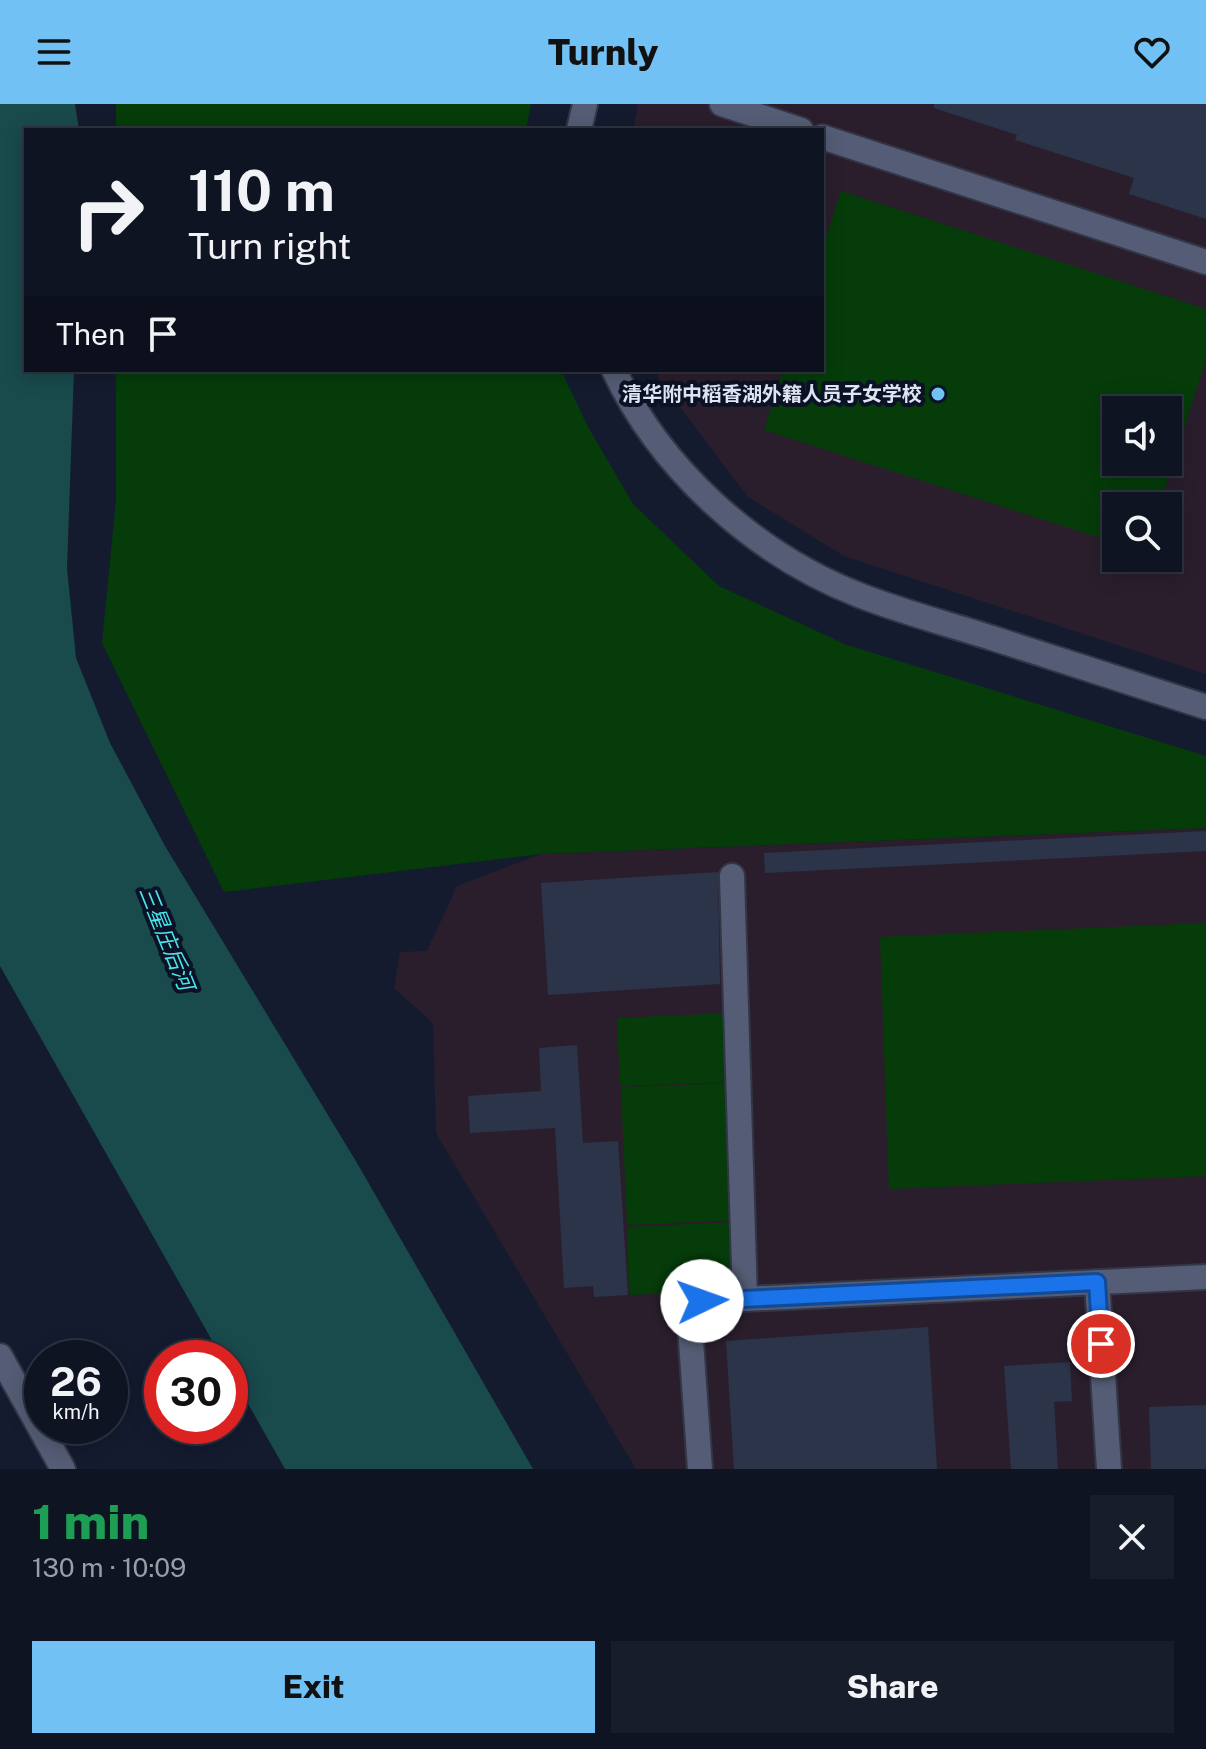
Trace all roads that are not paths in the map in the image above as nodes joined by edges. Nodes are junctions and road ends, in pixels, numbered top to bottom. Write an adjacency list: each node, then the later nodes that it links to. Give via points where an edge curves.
1 (585, 104): 3 (street)
2 (722, 104): 4 (street)
3 (579, 128)
4 (795, 128)
5 (824, 138): 6 (street)
6 (1206, 262)
7 (615, 372): 8 (street, via 632,408 675,464 717,508 761,542 857,595)
8 (1206, 707)
9 (732, 876): 12 (street)
10 (1206, 1277): 11 (street)
11 (1097, 1282): 12 (street); 16 (street)
12 (745, 1299): 15 (street, via 702,1301 690,1327)
13 (0, 1356): 14 (street)
14 (63, 1469)
15 (700, 1469)
16 (1109, 1469)

